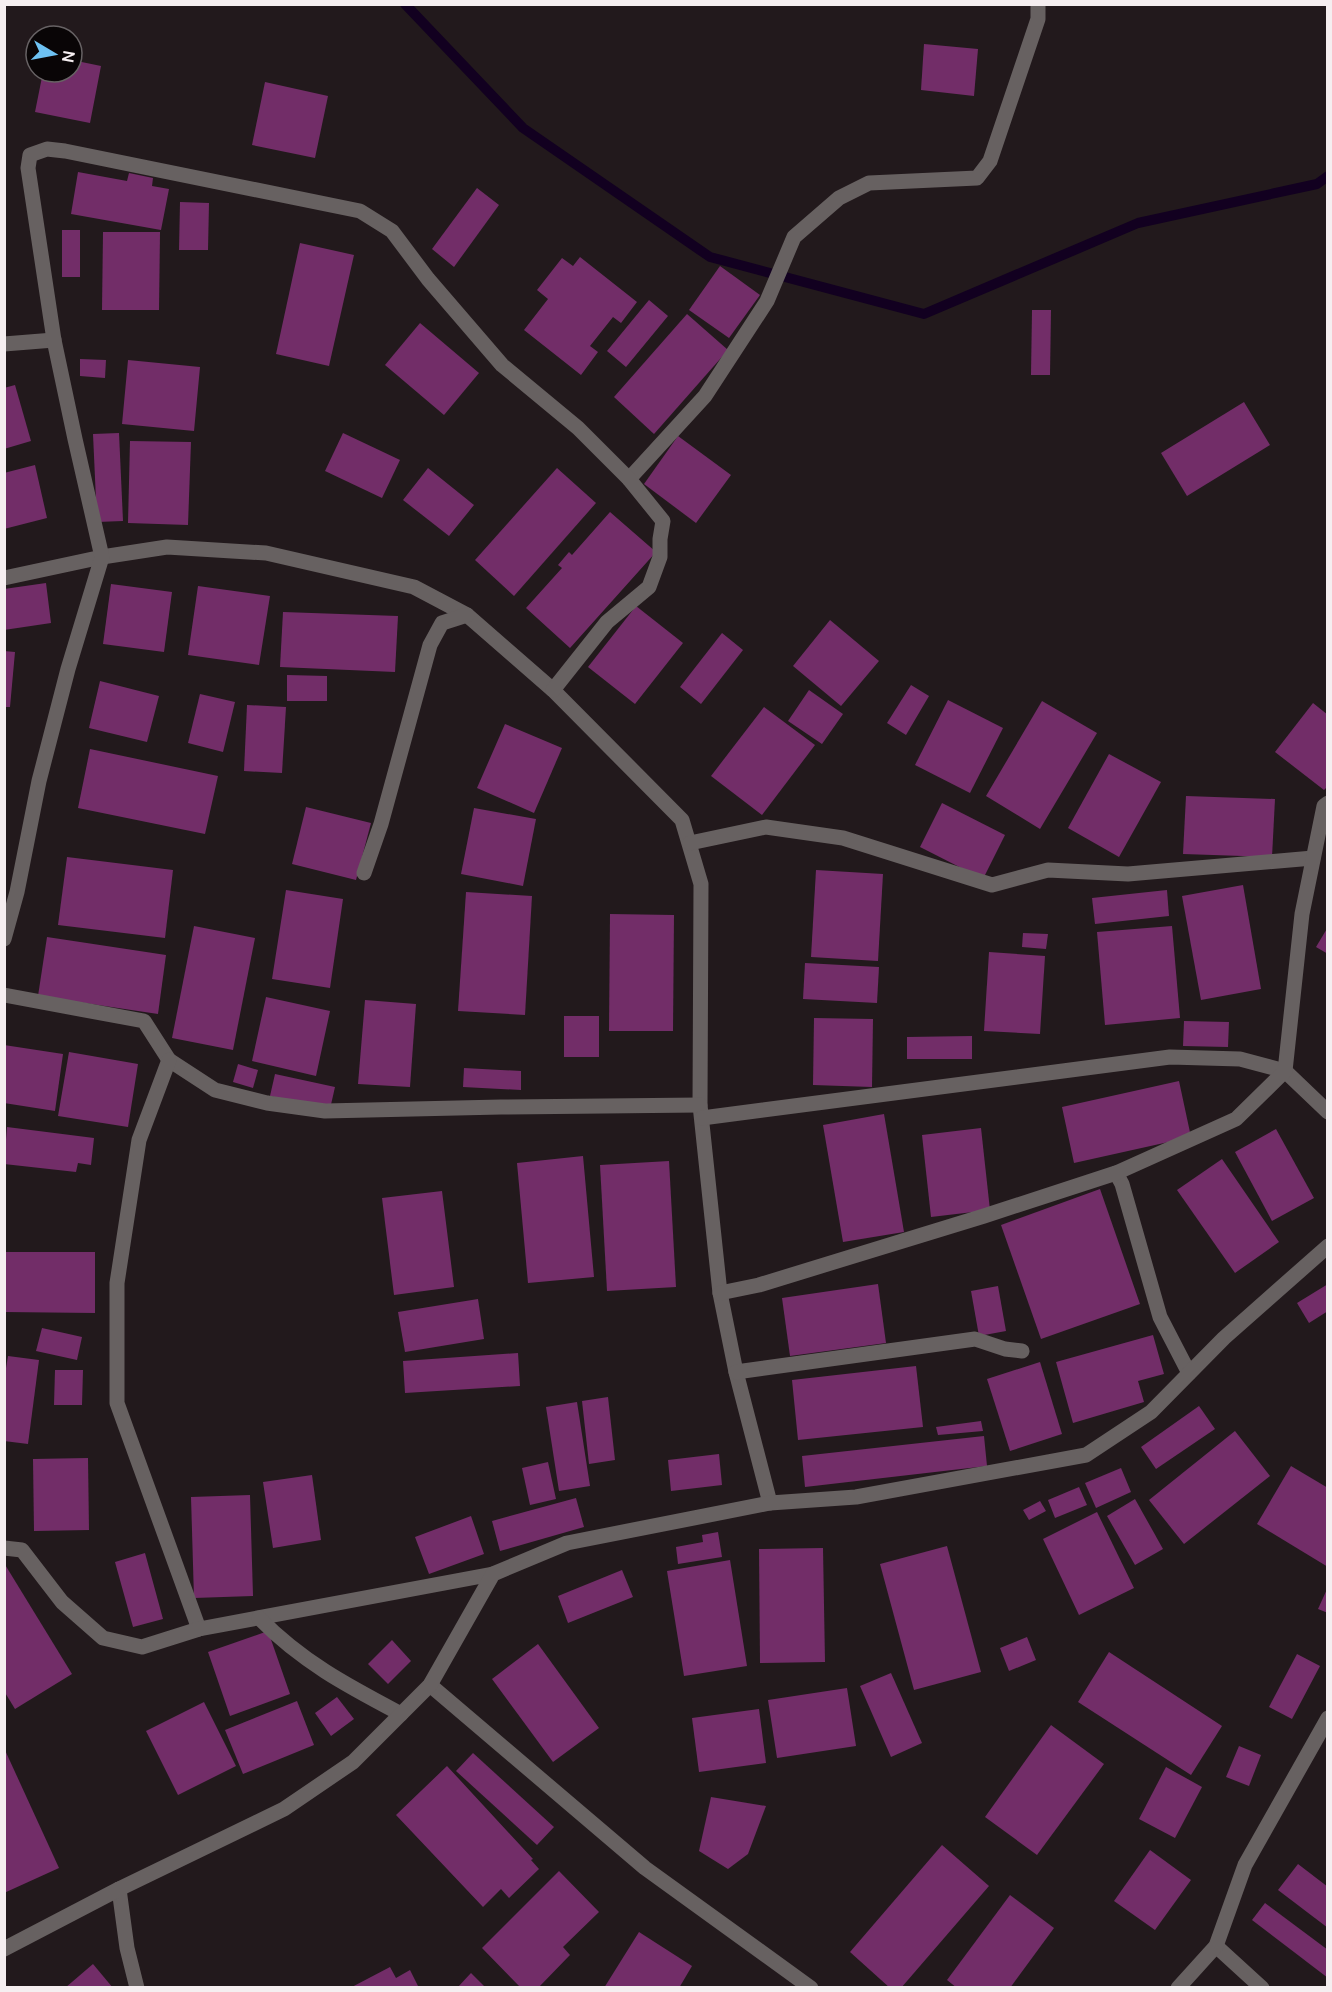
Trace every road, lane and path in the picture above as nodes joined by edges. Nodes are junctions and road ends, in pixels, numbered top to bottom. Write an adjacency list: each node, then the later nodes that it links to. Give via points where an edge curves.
1 (1038, 4): 4 (street, via 1038,20 990,161 977,178 870,183 838,198 794,237 767,301 705,396)
2 (54, 340): 3 (street); 4 (street, via 28,168 30,155 47,149 65,151 360,211 392,231 502,365 578,428); 5 (street)
3 (4, 344)
4 (629, 479): 8 (street, via 663,521 660,558 649,587 607,622)
5 (102, 557): 6 (street); 7 (street, via 167,547 266,553 414,586); 13 (street, via 39,781 18,892)
6 (4, 578)
7 (467, 615): 8 (street); 12 (street, via 442,623 430,645)
8 (553, 690): 10 (street, via 682,820)
9 (1328, 803): 11 (street, via 1324,806)
10 (690, 843): 11 (street, via 766,827 843,838 992,885 1048,870 1128,874); 17 (street, via 701,884)
11 (1313, 858): 16 (street, via 1302,914)
12 (364, 873)
13 (4, 939)
14 (4, 995): 15 (street, via 144,1022)
15 (169, 1060): 17 (street, via 215,1090 267,1103 325,1111 501,1107); 29 (street, via 139,1140 117,1283 117,1403)
16 (1286, 1071): 17 (street, via 1240,1059 1170,1057); 18 (street); 19 (street, via 1236,1119)
17 (701, 1111): 21 (street)
18 (1328, 1112)
19 (1116, 1173): 21 (street, via 759,1285); 24 (street, via 1160,1317)
20 (1328, 1246): 24 (street)
21 (720, 1293): 23 (street)
22 (1022, 1351): 23 (street, via 975,1339)
23 (736, 1372): 25 (street)
24 (1189, 1373): 25 (street, via 1151,1412 1086,1455 856,1497)
25 (770, 1503): 27 (street, via 567,1543)
26 (4, 1548): 29 (street, via 22,1550 62,1602 103,1638 142,1647)
27 (493, 1574): 28 (street); 30 (street)
28 (259, 1618): 29 (street); 31 (street, via 298,1654)
29 (199, 1629)
30 (430, 1685): 31 (street); 37 (street, via 645,1868)
31 (401, 1714): 33 (street, via 353,1762 284,1809)
32 (1328, 1718): 34 (street, via 1245,1865)
33 (119, 1889): 35 (street); 36 (street)
34 (1216, 1946): 38 (street); 39 (street)
35 (4, 1949)
36 (137, 1988)
37 (811, 1988)
38 (1178, 1988)
39 (1262, 1988)

